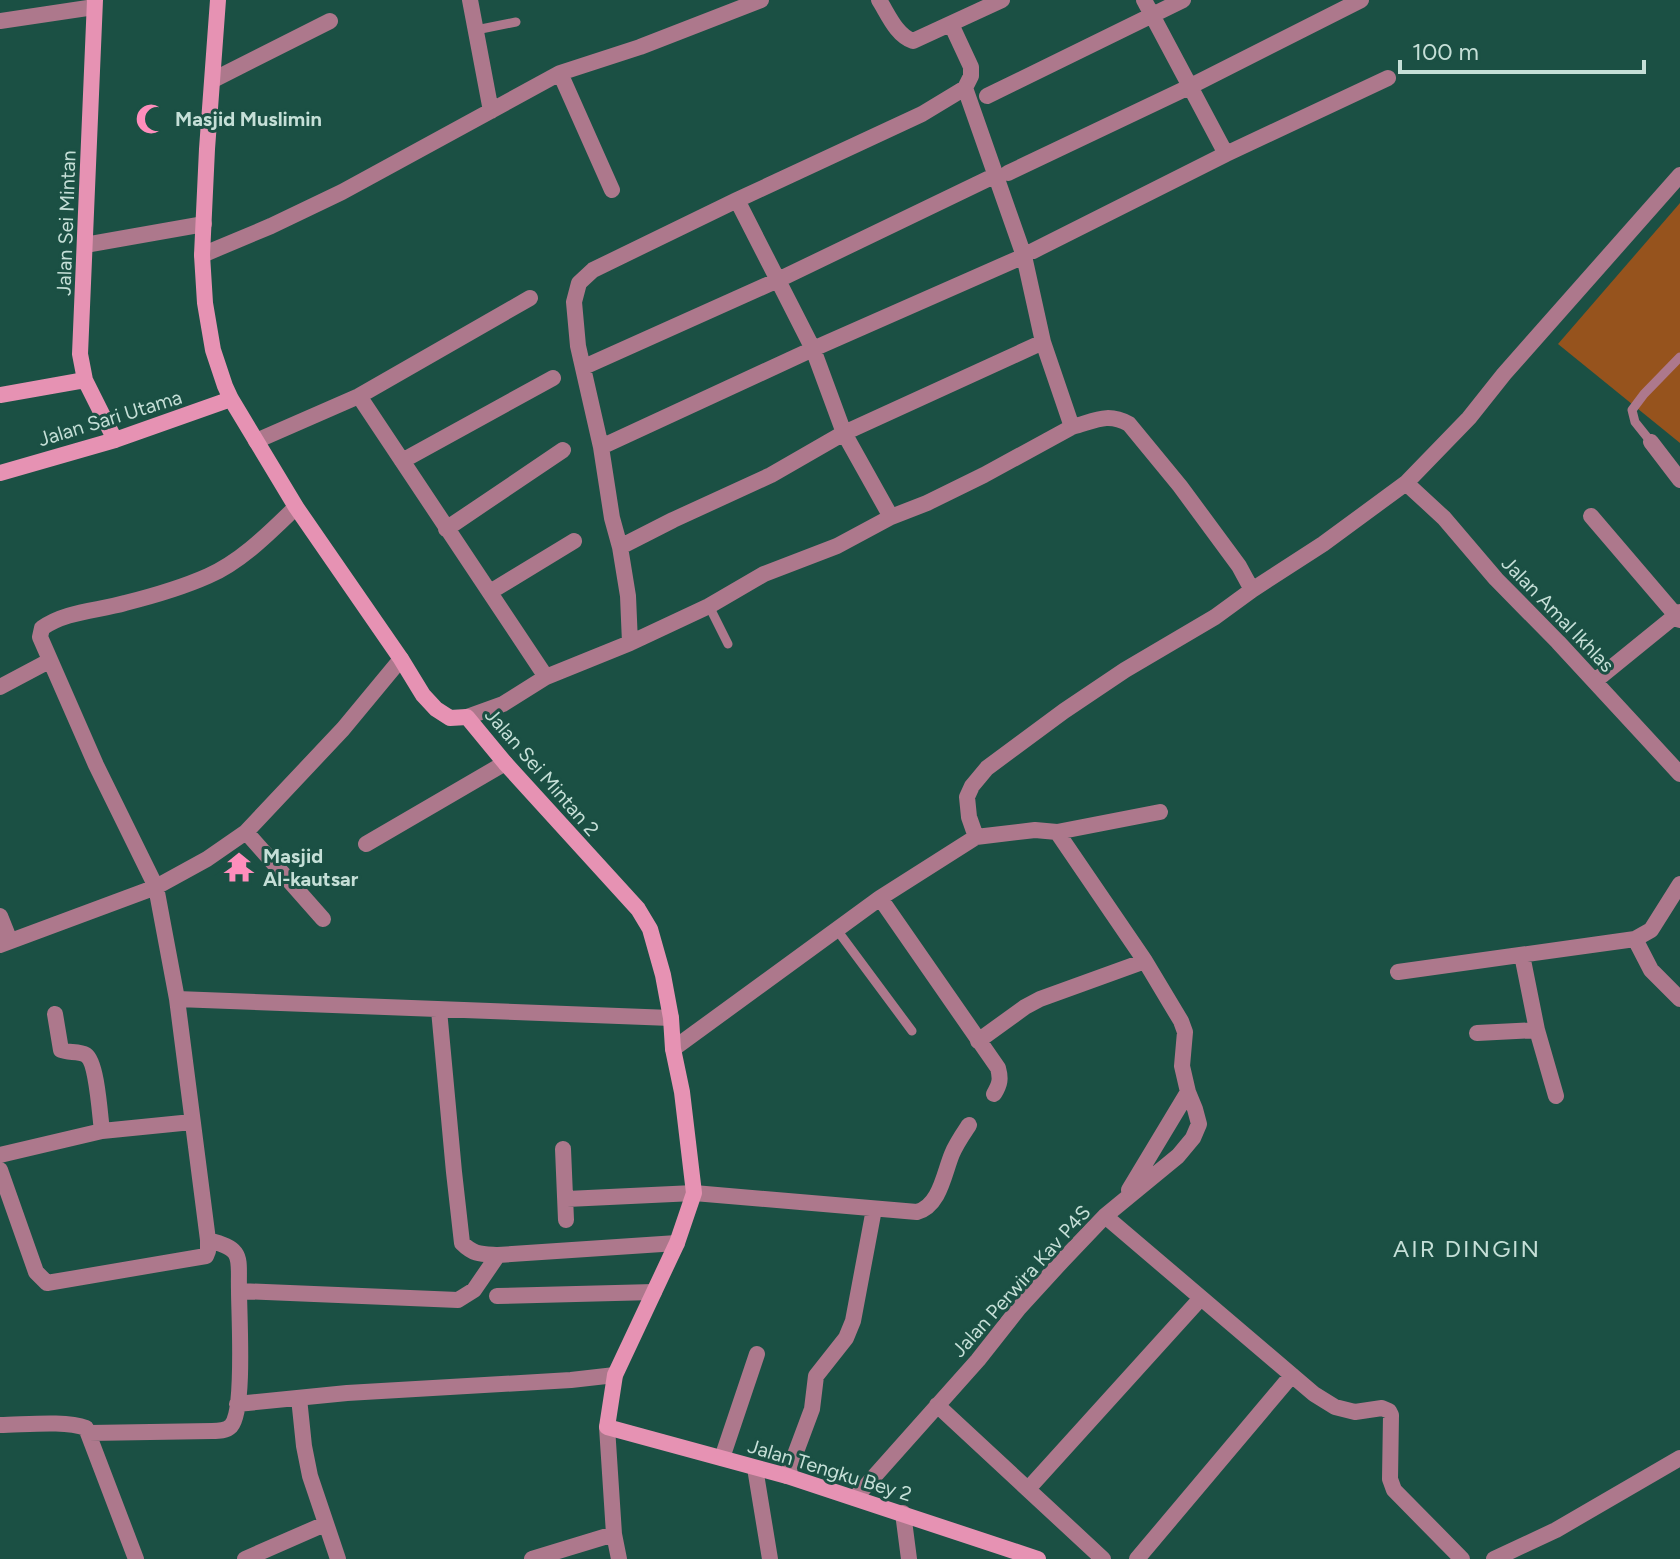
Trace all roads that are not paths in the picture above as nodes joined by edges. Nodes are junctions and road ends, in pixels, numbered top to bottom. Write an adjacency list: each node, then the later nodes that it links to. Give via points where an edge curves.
1 (218, 0): 17 (street, Jalan Sei Mintan 2)
2 (470, 0): 14 (street)
3 (761, 0): 15 (street)
4 (879, 0): 13 (street, via 905,38 913,41)
5 (1002, 0): 13 (street)
6 (1183, 0): 9 (street)
7 (1361, 0): 18 (street)
8 (95, 4): 10 (street); 28 (street, Jalan Sei Mintan)
9 (1148, 7): 18 (street); 20 (street)
10 (0, 21)
11 (330, 21): 17 (street)
12 (516, 22): 14 (lane)
13 (951, 24): 19 (street, via 971,67)
14 (476, 30): 21 (street)
15 (560, 73): 21 (street); 25 (street)
16 (1388, 78): 22 (street)
17 (213, 80): 27 (street, Jalan Sei Mintan 2)
18 (1189, 87): 22 (street); 23 (street)
19 (965, 88): 23 (street); 26 (street, via 922,114)
20 (987, 96)
21 (491, 111): 30 (street, via 342,192)
22 (1226, 154): 29 (street)
23 (1002, 174): 29 (street); 31 (street)
24 (1680, 175): 52 (street)
25 (612, 190)
26 (737, 200): 31 (street); 36 (street, via 593,270 579,283 574,302)
27 (204, 224): 28 (street); 30 (street, Jalan Sei Mintan 2)
28 (85, 245): 38 (street, Jalan Sei Mintan, via 80,354)
29 (1028, 254): 33 (street); 34 (street)
30 (202, 255): 41 (street, Jalan Sei Mintan 2, via 213,350)
31 (778, 280): 34 (street); 36 (street)
32 (530, 298): 40 (street)
33 (1043, 342): 42 (street); 43 (street)
34 (813, 349): 43 (street); 47 (street)
35 (1680, 357): 46 (lane, via 1632,410)
36 (584, 367): 47 (street)
37 (553, 378): 49 (street)
38 (85, 380): 39 (street); 44 (street, Jalan Sei Mintan)
39 (0, 395)
40 (359, 396): 45 (street); 49 (street)
41 (231, 399): 44 (street, Jalan Sari Utama); 45 (street, Jalan Sei Mintan 2)
42 (1072, 427): 55 (street); 59 (street, via 1108,417 1129,424 1180,486)
43 (844, 433): 55 (street); 58 (street, via 771,475)
44 (115, 440): 50 (street, Jalan Sari Utama)
45 (256, 441): 53 (street, Jalan Sei Mintan 2)
46 (1651, 442): 51 (street)
47 (601, 447): 58 (street)
48 (563, 450): 56 (street)
49 (402, 461): 56 (street)
50 (0, 473)
51 (1680, 480)
52 (1406, 483): 59 (street); 68 (street, Jalan Amal Ikhlas)
53 (296, 507): 65 (street, Jalan Sei Mintan 2); 66 (street, via 241,556 210,575 48,623 40,637)
54 (1591, 516): 62 (street)
55 (891, 517): 61 (street, via 837,546 764,574)
56 (446, 529): 60 (street)
57 (574, 541): 60 (street)
58 (620, 547): 63 (street)
59 (1252, 590): 76 (street, via 1125,670 987,768 967,797)
60 (490, 592): 67 (street)
61 (709, 606): 63 (street); 64 (lane)
62 (1679, 616): 68 (street)
63 (630, 643): 67 (street)
64 (728, 644)
65 (401, 659): 70 (street, Jalan Sei Mintan 2, via 436,709 450,718); 74 (street)
66 (49, 661): 69 (street); 79 (street)
67 (546, 677): 70 (street, via 503,704)
68 (1595, 681): 72 (street, Jalan Amal Ikhlas)
69 (0, 687)
70 (467, 717): 71 (street, Jalan Sei Mintan 2)
71 (505, 763): 77 (street); 93 (street, Jalan Sei Mintan 2, via 638,909 656,946)
72 (1677, 765)
73 (1160, 812): 75 (street)
74 (246, 832): 79 (street); 82 (street)
75 (1057, 832): 76 (street); 87 (street, Jalan Perwira Kav P4S)
76 (976, 837): 80 (street)
77 (366, 844)
78 (1680, 884): 84 (street, via 1651,930)
79 (156, 887): 85 (street); 89 (street)
80 (880, 898): 83 (street); 97 (street)
81 (0, 916): 85 (street)
82 (323, 919)
83 (837, 930): 95 (lane); 98 (street)
84 (1635, 939): 86 (street); 90 (street, via 1651,970)
85 (5, 943)
86 (1522, 955): 88 (street); 94 (street)
87 (1145, 961): 97 (street, via 1040,999); 99 (street, Jalan Perwira Kav P4S, via 1185,1032 1182,1066)
88 (1398, 972)
89 (177, 999): 91 (street); 102 (street)
90 (1680, 999)
91 (439, 1010): 93 (street); 116 (street, via 462,1243 470,1251)
92 (55, 1014): 104 (street, via 61,1050 91,1060)
93 (671, 1018): 98 (street, Jalan Sei Mintan 2)
94 (1537, 1030): 96 (street); 101 (street)
95 (912, 1031)
96 (1477, 1033)
97 (978, 1041): 100 (street, via 1001,1077)
98 (673, 1049): 108 (street, Jalan Sei Mintan 2)
99 (1188, 1092): 110 (street); 110 (street, Jalan Perwira Kav P4S, via 1199,1124 1193,1138)
100 (994, 1094)
101 (1556, 1096)
102 (192, 1122): 104 (street); 114 (street)
103 (969, 1125): 111 (street, via 926,1210)
104 (102, 1131): 106 (street)
105 (563, 1149): 109 (street)
106 (0, 1155)
107 (0, 1170): 114 (street, via 36,1272 47,1283 201,1258)
108 (694, 1193): 109 (street); 111 (street); 115 (street, Jalan Sei Mintan 2)
109 (567, 1199): 113 (street)
110 (1122, 1201): 112 (street, Jalan Perwira Kav P4S)
111 (874, 1209): 133 (street, via 853,1321 816,1376 812,1409)
112 (1105, 1216): 120 (street); 126 (street, Jalan Perwira Kav P4S)
113 (566, 1220)
114 (208, 1240): 117 (street, via 235,1251)
115 (677, 1243): 116 (street); 118 (street, Jalan Sei Mintan 2)
116 (498, 1255): 117 (street, via 474,1290 458,1300)
117 (239, 1291): 125 (street)
118 (654, 1292): 119 (street); 122 (street, Jalan Sei Mintan 2)
119 (497, 1296)
120 (1201, 1298): 123 (street); 134 (street)
121 (757, 1354): 130 (street)
122 (615, 1375): 124 (street); 128 (street, Jalan Sei Mintan 2)
123 (1292, 1375): 148 (street); 149 (street, via 1335,1407 1389,1411 1394,1490)
124 (299, 1398): 125 (street); 137 (street, via 310,1476)
125 (237, 1404): 129 (street, via 232,1425 224,1430)
126 (937, 1405): 134 (street); 135 (street, Jalan Perwira Kav P4S)
127 (0, 1425): 129 (street, via 79,1425)
128 (607, 1427): 130 (street, Jalan Tengku Bey 2); 138 (street)
129 (89, 1433): 139 (street)
130 (722, 1458): 132 (street, Jalan Tengku Bey 2)
131 (1676, 1466): 150 (street)
132 (755, 1468): 133 (street, Jalan Tengku Bey 2); 144 (street)
133 (787, 1476): 135 (street, Jalan Tengku Bey 2)
134 (1028, 1489): 147 (street)
135 (855, 1498): 136 (street, Jalan Tengku Bey 2)
136 (903, 1513): 145 (street); 146 (street, Jalan Tengku Bey 2)
137 (325, 1524): 140 (street); 141 (street)
138 (614, 1534): 142 (street); 143 (street)
139 (136, 1559)
140 (245, 1559)
141 (338, 1559)
142 (532, 1559)
143 (619, 1559)
144 (770, 1559)
145 (909, 1559)
146 (1038, 1559)
147 (1103, 1559)
148 (1137, 1559)
149 (1462, 1559)
150 (1494, 1559)

